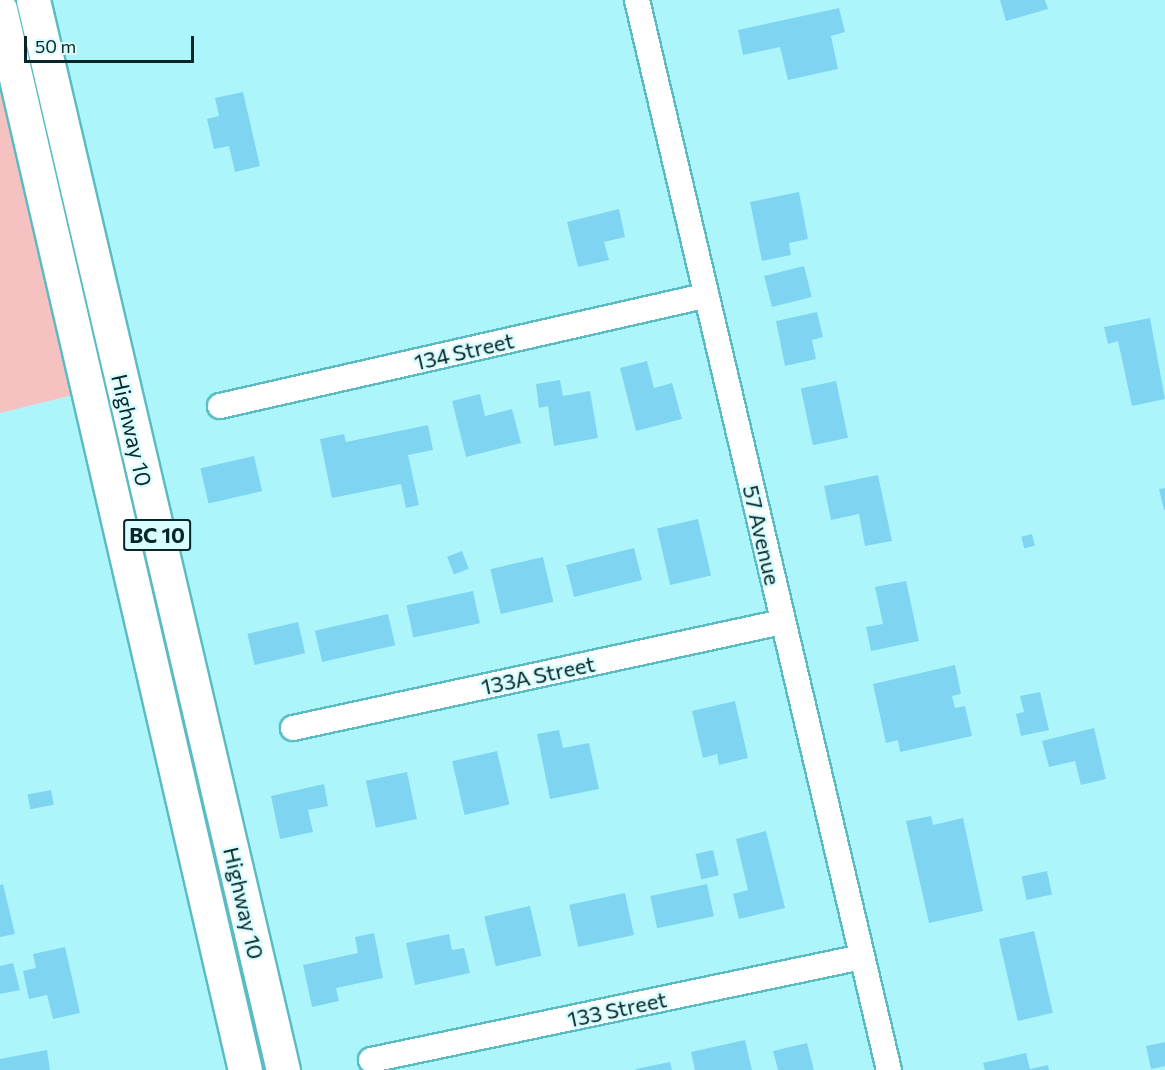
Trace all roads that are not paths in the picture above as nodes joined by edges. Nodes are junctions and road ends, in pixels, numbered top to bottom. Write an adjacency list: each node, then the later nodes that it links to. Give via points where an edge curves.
1 (33, 0): 11 (highway, Highway 10 / BC 10)
2 (637, 0): 4 (street, 57 Avenue)
3 (0, 9): 10 (highway, Highway 10 / BC 10)
4 (707, 295): 5 (street, 134 Street); 6 (street, 57 Avenue)
5 (220, 406)
6 (782, 622): 7 (street, 133A Street); 8 (street, 57 Avenue)
7 (293, 728)
8 (862, 957): 9 (street, 133 Street); 12 (street, 57 Avenue)
9 (371, 1060)
10 (245, 1070)
11 (283, 1070)
12 (889, 1070)

